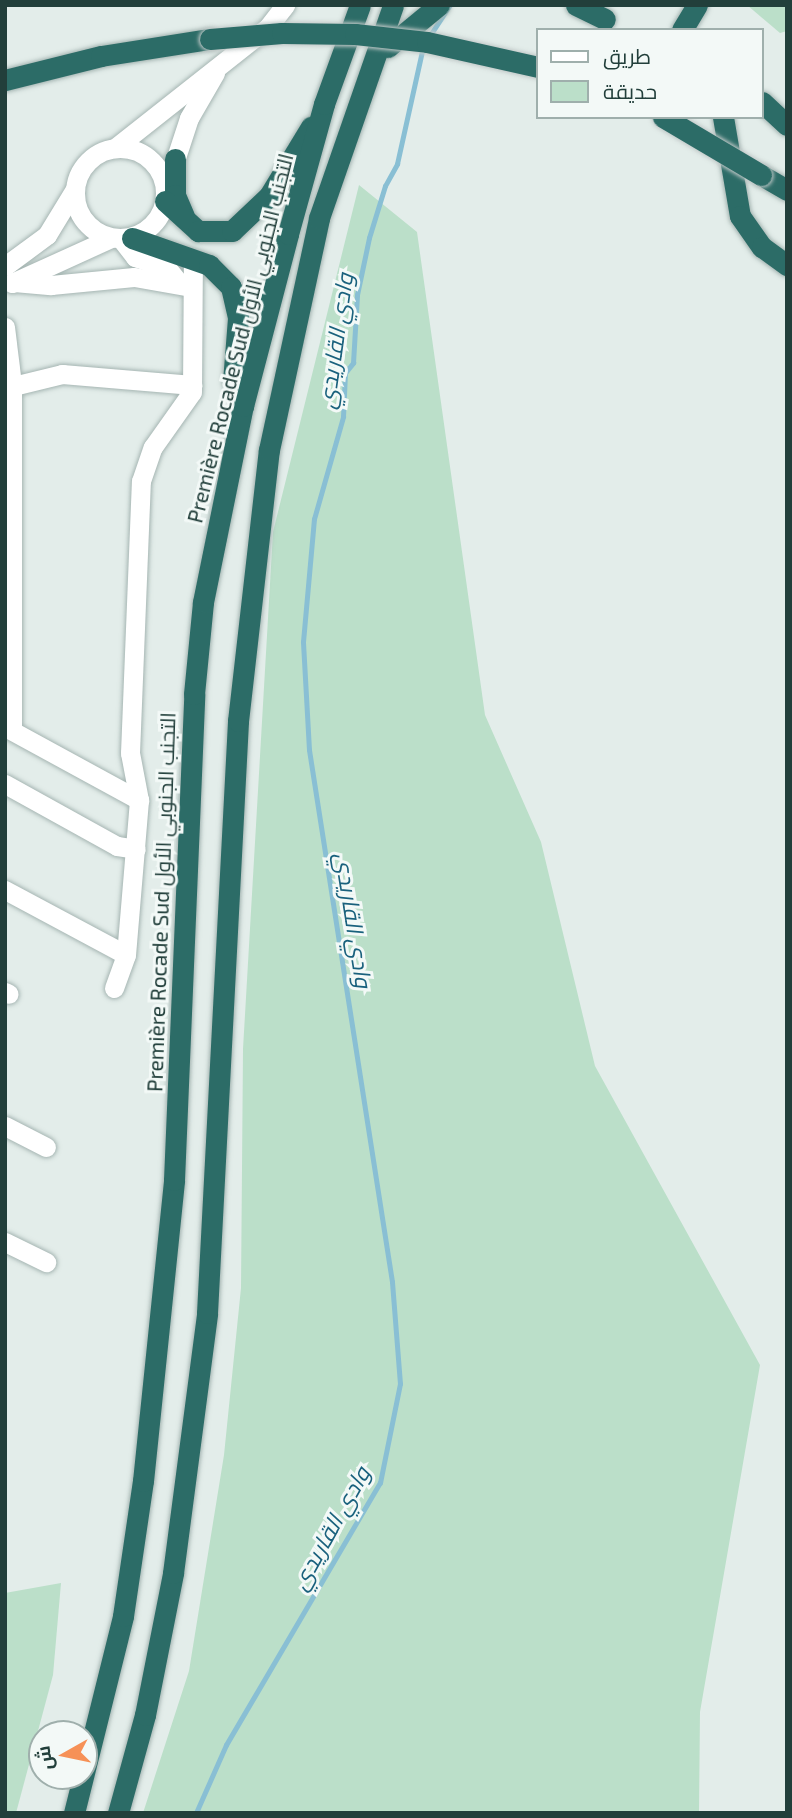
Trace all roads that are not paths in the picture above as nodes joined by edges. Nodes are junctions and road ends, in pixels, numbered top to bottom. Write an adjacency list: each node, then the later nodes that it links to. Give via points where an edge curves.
1 (285, 5): 10 (street, via 268,27)
2 (359, 5): 14 (highway, Première Rocade Sud التجنب الجنوبي الأول)
3 (393, 5): 11 (highway)
4 (439, 5): 11 (highway)
5 (576, 5): 7 (highway)
6 (696, 7): 8 (highway); 9 (highway)
7 (606, 18)
8 (683, 28)
9 (704, 28)
10 (225, 57): 19 (street); 20 (street, via 189,118)
11 (376, 58): 46 (highway, via 319,218 269,450 238,720 207,1313 173,1573 145,1715)
12 (536, 67): 13 (highway, bridge, via 427,41 355,34 210,39 101,56)
13 (5, 79)
14 (324, 104): 24 (highway, via 269,196 247,221 224,234); 33 (highway, Première Rocade Sud التجنب الجنوبي الأول)
15 (764, 104): 18 (highway)
16 (666, 119): 22 (highway, bridge)
17 (723, 119): 27 (highway, via 740,216 762,247)
18 (787, 125)
19 (115, 148): 21 (street, via 88,161); 23 (street, via 130,148 155,163)
20 (175, 159): 23 (street); 24 (highway, via 175,195)
21 (75, 189): 25 (street, via 75,202 88,226); 28 (street, via 47,234)
22 (787, 190)
23 (166, 196): 24 (highway); 25 (street, via 150,228)
24 (190, 227)
25 (122, 238): 26 (highway); 28 (street); 29 (street, via 135,257 167,268)
26 (193, 259): 29 (street); 33 (highway, via 218,271 236,297 233,381)
27 (787, 265)
28 (8, 278): 29 (street, via 51,285 134,277)
29 (185, 285): 31 (street)
30 (5, 327): 32 (street)
31 (193, 385): 32 (street, via 80,374); 36 (street, via 186,405 153,447 141,481 130,753)
32 (9, 386): 34 (street)
33 (243, 406): 45 (highway, Première Rocade Sud التجنب الجنوبي الأول, via 203,602 194,694 174,1180 144,1480 123,1616)
34 (9, 729): 36 (street)
35 (5, 784): 37 (street, via 117,846)
36 (139, 800): 37 (street)
37 (136, 849): 39 (street)
38 (5, 890): 39 (street)
39 (126, 955): 40 (street)
40 (114, 988)
41 (5, 1126): 42 (street)
42 (46, 1147)
43 (5, 1242): 44 (street)
44 (46, 1262)
45 (74, 1813)
46 (118, 1813)

